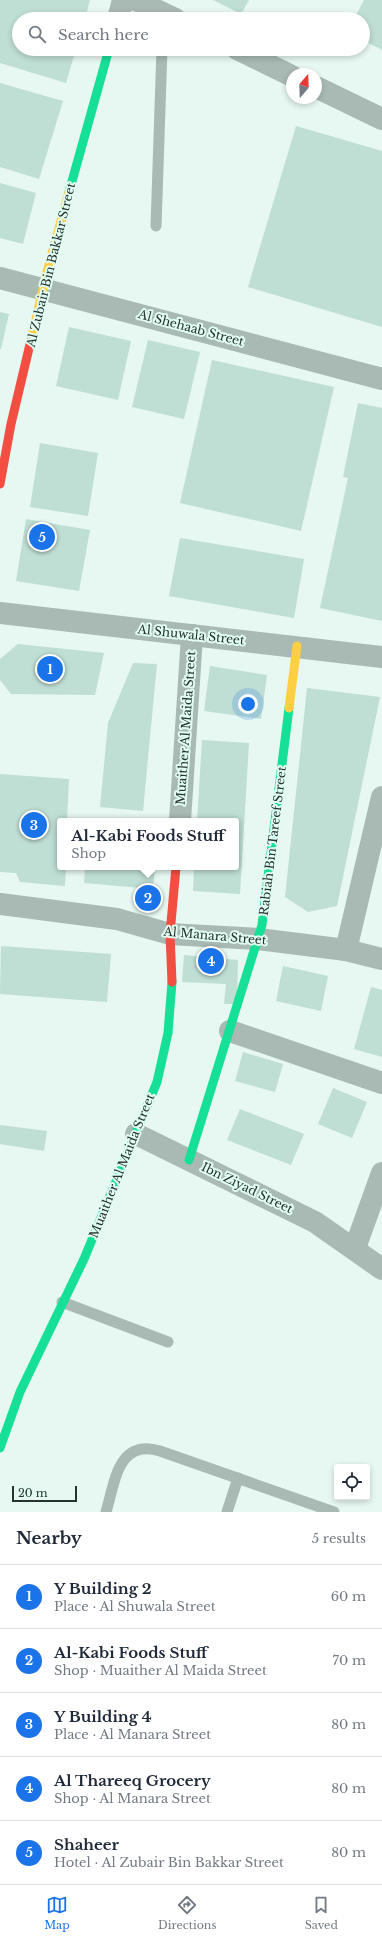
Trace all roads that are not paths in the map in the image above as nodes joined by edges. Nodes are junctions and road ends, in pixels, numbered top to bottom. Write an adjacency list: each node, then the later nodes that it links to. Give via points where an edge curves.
1 (123, 0): 3 (street)
2 (136, 0): 4 (street)
3 (120, 12)
4 (158, 12)
5 (108, 56): 13 (street, Al Zubair Bin Bakkar Street, via 46,272)
6 (162, 56): 11 (lane)
7 (251, 56): 8 (street)
8 (286, 73)
9 (322, 90): 10 (street)
10 (382, 119)
11 (156, 226)
12 (0, 278): 13 (street, Al Shehaab Street)
13 (44, 288): 14 (street, Al Shehaab Street); 15 (street, Al Zubair Bin Bakkar Street)
14 (382, 379)
15 (6, 423): 16 (street, Al Zubair Bin Bakkar Street)
16 (0, 484)
17 (0, 613): 18 (street, Al Shuwala Street)
18 (192, 635): 19 (street, Al Shuwala Street); 22 (street, Muaither Al Maida Street)
19 (297, 646): 20 (street, Al Shuwala Street); 26 (street, Rabiah Bin Tareef Street, via 262,925)
20 (382, 657)
21 (382, 797): 27 (street)
22 (180, 818)
23 (176, 870): 25 (street, Muaither Al Maida Street)
24 (0, 904): 25 (street, Al Manara Street, via 117,919)
25 (170, 934): 26 (street, Al Manara Street); 31 (street, Muaither Al Maida Street, via 172,982 168,1033 157,1082)
26 (258, 939): 27 (street, Al Manara Street); 29 (street, Rabiah Bin Tareef Street)
27 (346, 950): 28 (street, Al Manara Street)
28 (382, 959)
29 (230, 1031): 30 (street); 32 (street, Rabiah Bin Tareef Street)
30 (382, 1083)
31 (136, 1134): 32 (street, Ibn Ziyad Street); 36 (street, Muaither Al Maida Street, via 84,1259)
32 (189, 1160): 34 (street, Ibn Ziyad Street, via 294,1211)
33 (382, 1173): 34 (street)
34 (354, 1248): 35 (street, Ibn Ziyad Street)
35 (382, 1269)
36 (62, 1302): 37 (lane); 38 (street, Muaither Al Maida Street, via 20,1392)
37 (168, 1342)
38 (0, 1448)
39 (238, 1478): 40 (lane, via 150,1448 140,1448 130,1452 123,1459); 41 (lane); 42 (lane)
40 (106, 1512)
41 (227, 1512)
42 (334, 1512)

